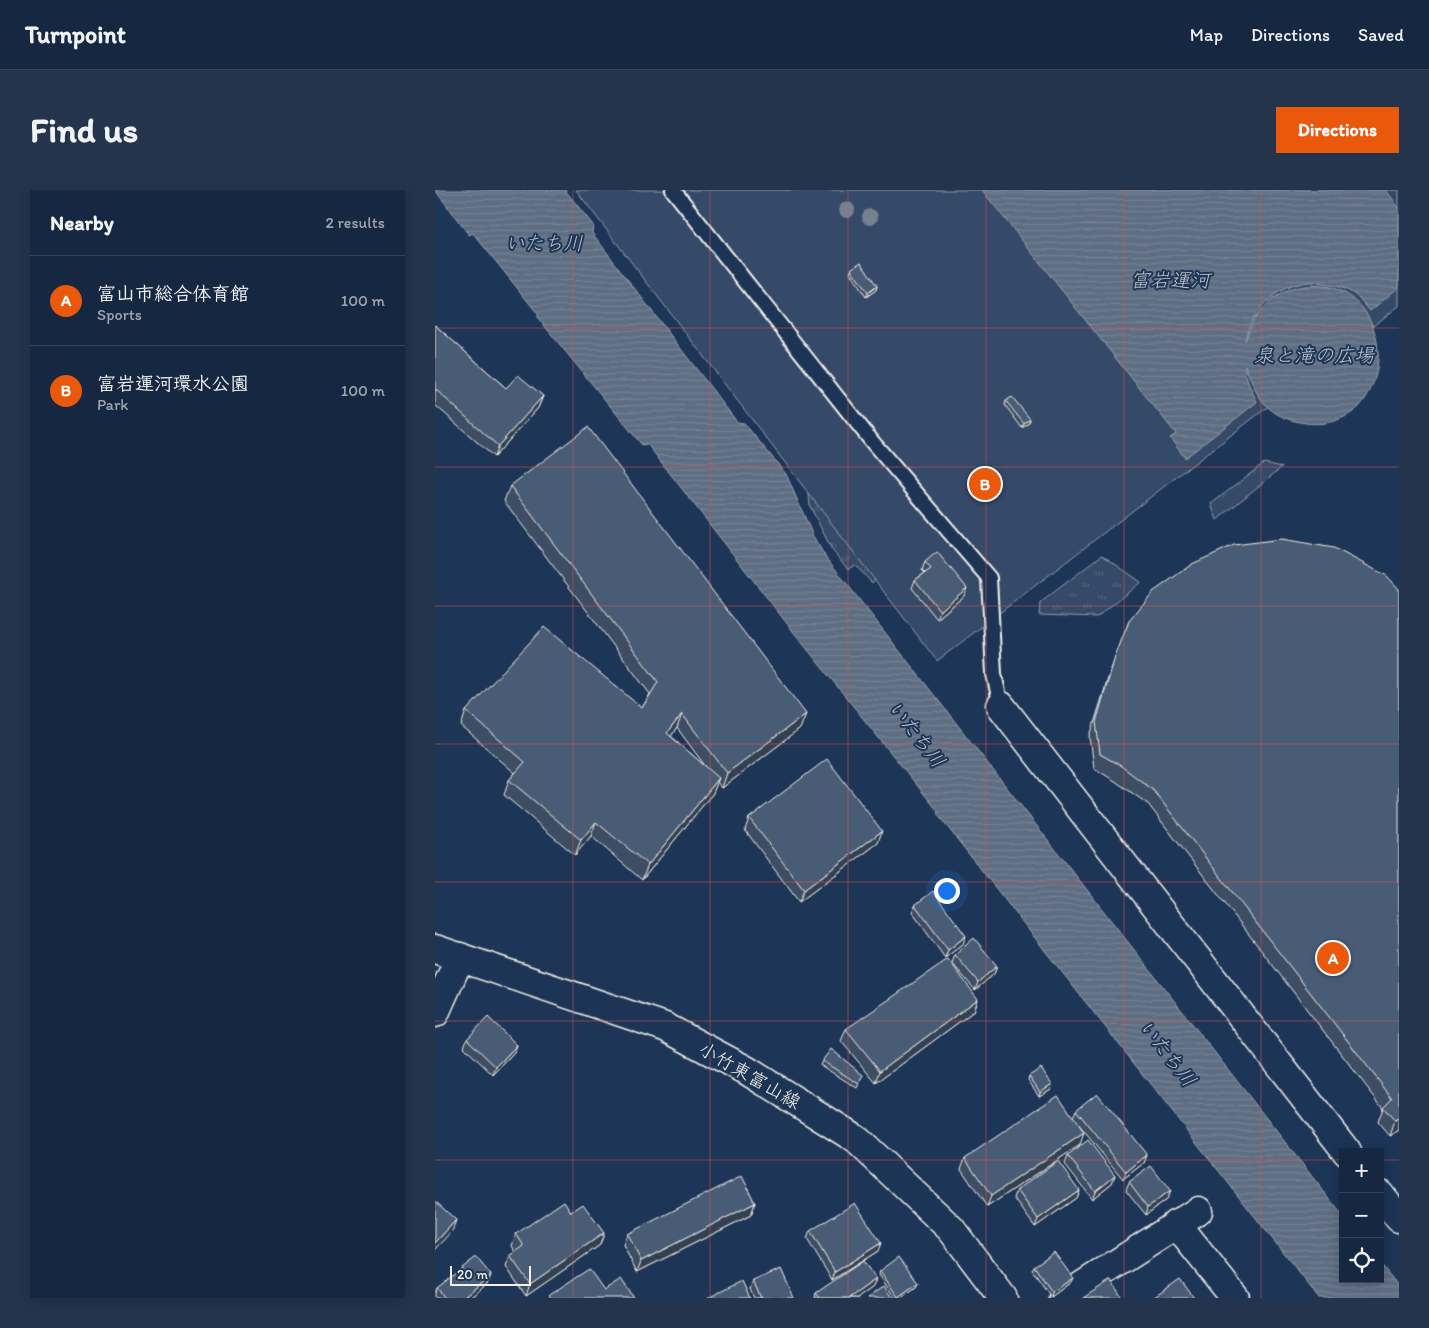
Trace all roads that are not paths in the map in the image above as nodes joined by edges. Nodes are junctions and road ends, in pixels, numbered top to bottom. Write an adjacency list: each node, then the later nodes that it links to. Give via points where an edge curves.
1 (673, 190): 2 (lane, via 874,444 989,578 994,674)
2 (1001, 706): 5 (street)
3 (447, 953): 4 (street); 8 (street, 小竹東富山線, via 665,1027 746,1070 856,1139 951,1228)
4 (435, 1013)
5 (1344, 1148)
6 (1384, 1199): 7 (street)
7 (1399, 1218)
8 (1003, 1298)
9 (1063, 1298): 10 (street, via 1187,1218)
10 (1235, 1298)

